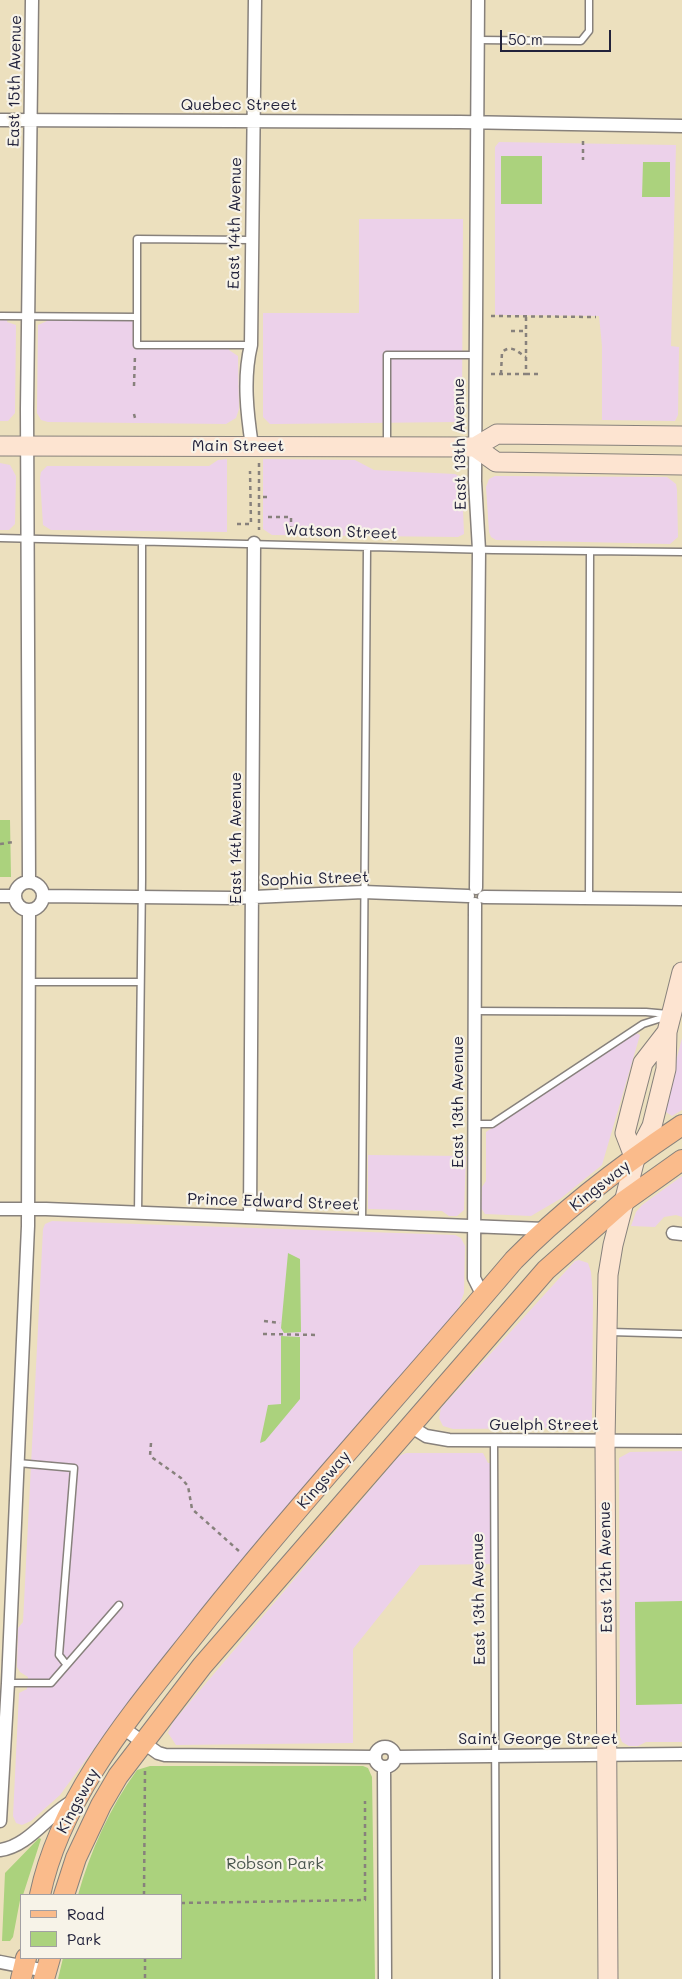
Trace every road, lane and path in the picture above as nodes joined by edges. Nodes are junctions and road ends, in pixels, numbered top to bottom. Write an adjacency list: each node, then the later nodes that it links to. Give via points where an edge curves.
1 (32, 0): 7 (street, East 15th Avenue)
2 (254, 0): 8 (street, East 14th Avenue)
3 (478, 0): 5 (street, East 13th Avenue)
4 (589, 0): 5 (lane, via 589,31 581,42)
5 (478, 40): 9 (street, East 13th Avenue)
6 (0, 120): 7 (street, Quebec Street)
7 (30, 120): 8 (street, Quebec Street); 15 (street, East 15th Avenue)
8 (253, 121): 9 (street, Quebec Street); 13 (street, East 14th Avenue)
9 (478, 122): 10 (street, Quebec Street); 24 (street, East 13th Avenue)
10 (682, 126)
11 (583, 141): 12 (path)
12 (583, 160)
13 (251, 240): 18 (lane, via 137,239); 23 (street, East 14th Avenue)
14 (0, 316): 15 (lane)
15 (28, 316): 18 (lane); 33 (street, East 15th Avenue)
16 (491, 316): 17 (path)
17 (526, 316): 19 (path); 21 (path)
18 (137, 317): 22 (lane)
19 (596, 317)
20 (511, 331): 21 (path)
21 (526, 331): 25 (path)
22 (137, 345): 23 (lane); 30 (path)
23 (250, 345): 36 (street, East 14th Avenue, via 247,409)
24 (476, 355): 34 (lane, via 387,355); 35 (street, East 13th Avenue)
25 (526, 357): 27 (path, via 514,348 508,348 502,352); 28 (path)
26 (491, 374): 27 (path)
27 (500, 374): 28 (path)
28 (526, 374): 29 (path)
29 (539, 374)
30 (134, 386)
31 (682, 436): 35 (street, via 497,434)
32 (0, 446): 33 (street, Main Street)
33 (27, 446): 36 (street, Main Street); 46 (street, East 15th Avenue)
34 (387, 447): 35 (street, Main Street); 36 (street, Main Street)
35 (475, 447): 37 (street, via 496,462); 51 (street, East 13th Avenue)
36 (255, 453): 48 (path, via 259,532)
37 (682, 465)
38 (250, 471): 39 (path)
39 (250, 497): 40 (path); 44 (path, via 251,524)
40 (255, 497)
41 (263, 497): 42 (path)
42 (268, 497)
43 (268, 517): 49 (path, via 291,517)
44 (237, 524)
45 (0, 538): 46 (lane, Watson Street)
46 (28, 539): 47 (lane, Watson Street); 56 (street, East 15th Avenue)
47 (142, 542): 48 (lane, Watson Street); 61 (lane)
48 (254, 543): 49 (lane, Watson Street); 63 (street, East 14th Avenue)
49 (291, 544): 50 (lane, Watson Street)
50 (367, 548): 51 (lane, Watson Street); 57 (lane)
51 (479, 550): 52 (lane, Watson Street); 62 (street, East 13th Avenue)
52 (590, 552): 53 (lane, Watson Street); 64 (lane)
53 (682, 552)
54 (13, 842): 55 (path)
55 (0, 844)
56 (29, 882): 59 (street, via 20,884); 60 (street, via 40,887)
57 (363, 892): 62 (street, Sophia Street); 63 (street, Sophia Street); 81 (lane)
58 (0, 896): 59 (street)
59 (15, 896): 66 (street, via 17,904)
60 (43, 896): 61 (street, Sophia Street); 66 (street, via 38,907)
61 (141, 896): 63 (street, Sophia Street); 69 (lane)
62 (476, 896): 64 (street, Sophia Street); 70 (street, East 13th Avenue)
63 (252, 897): 80 (street, East 14th Avenue)
64 (589, 898): 65 (street, Sophia Street)
65 (682, 898)
66 (29, 910): 68 (street)
67 (682, 972): 71 (street)
68 (28, 982): 69 (lane); 78 (street)
69 (140, 982): 79 (lane)
70 (475, 1012): 71 (lane, via 646,1012); 72 (street, East 13th Avenue)
71 (669, 1023): 72 (lane, via 643,1024 492,1124); 74 (street, via 643,1063 638,1081 625,1133)
72 (475, 1124): 82 (street, East 13th Avenue)
73 (682, 1125): 74 (main road, Kingsway)
74 (635, 1159): 76 (street, East 12th Avenue); 83 (main road, Kingsway)
75 (682, 1160): 76 (main road, Kingsway)
76 (623, 1202): 87 (street, East 12th Avenue, via 608,1275); 91 (main road, Kingsway, via 546,1270)
77 (0, 1209): 78 (street, Prince Edward Street)
78 (28, 1209): 79 (street, Prince Edward Street); 96 (street)
79 (138, 1213): 80 (street, Prince Edward Street)
80 (250, 1217): 81 (street, Prince Edward Street)
81 (362, 1222): 82 (street, Prince Edward Street)
82 (473, 1227): 83 (street, Prince Edward Street); 84 (street, East 13th Avenue, via 474,1278)
83 (544, 1229): 84 (main road, Kingsway)
84 (483, 1296): 102 (main road, Kingsway, via 247,1570)
85 (264, 1321): 86 (path)
86 (280, 1323)
87 (606, 1332): 89 (lane); 94 (street, East 12th Avenue)
88 (263, 1334): 90 (path)
89 (682, 1334)
90 (319, 1335)
91 (410, 1426): 93 (street, Guelph Street, via 437,1440); 103 (main road, Kingsway, via 202,1666)
92 (682, 1441): 94 (street, Guelph Street)
93 (494, 1442): 94 (street, Guelph Street); 108 (lane, East 13th Avenue)
94 (604, 1442): 105 (street, East 12th Avenue)
95 (151, 1444): 97 (path, via 150,1456 188,1486 192,1509)
96 (18, 1464): 99 (street); 100 (lane, via 74,1468 60,1655)
97 (242, 1554)
98 (119, 1606): 100 (lane)
99 (5, 1650): 101 (street)
100 (66, 1664): 101 (lane, via 50,1683)
101 (8, 1683): 113 (street)
102 (123, 1728): 103 (street); 111 (main road, Kingsway)
103 (143, 1743): 106 (street, via 158,1753 176,1756); 116 (main road, Kingsway, via 101,1805 76,1858)
104 (682, 1754): 105 (street, Saint George Street)
105 (608, 1755): 108 (street, Saint George Street); 126 (street, East 12th Avenue)
106 (375, 1756): 107 (street, via 377,1750 384,1747); 110 (street, via 377,1764)
107 (395, 1756): 108 (street, Saint George Street); 110 (street, via 392,1764)
108 (496, 1756): 125 (lane, East 13th Avenue)
109 (147, 1766): 117 (path, via 144,1773)
110 (384, 1767): 124 (street)
111 (78, 1798): 114 (street, via 61,1807 14,1848); 115 (main road, Kingsway, via 54,1848)
112 (365, 1801): 118 (path, via 365,1900)
113 (0, 1821)
114 (0, 1850)
115 (40, 1894)
116 (64, 1894)
117 (144, 1894)
118 (182, 1903)
119 (144, 1959): 123 (path)
120 (0, 1962): 121 (street)
121 (24, 1968): 122 (street)
122 (47, 1969)
123 (145, 1979)
124 (385, 1979)
125 (496, 1979)
126 (608, 1979)

